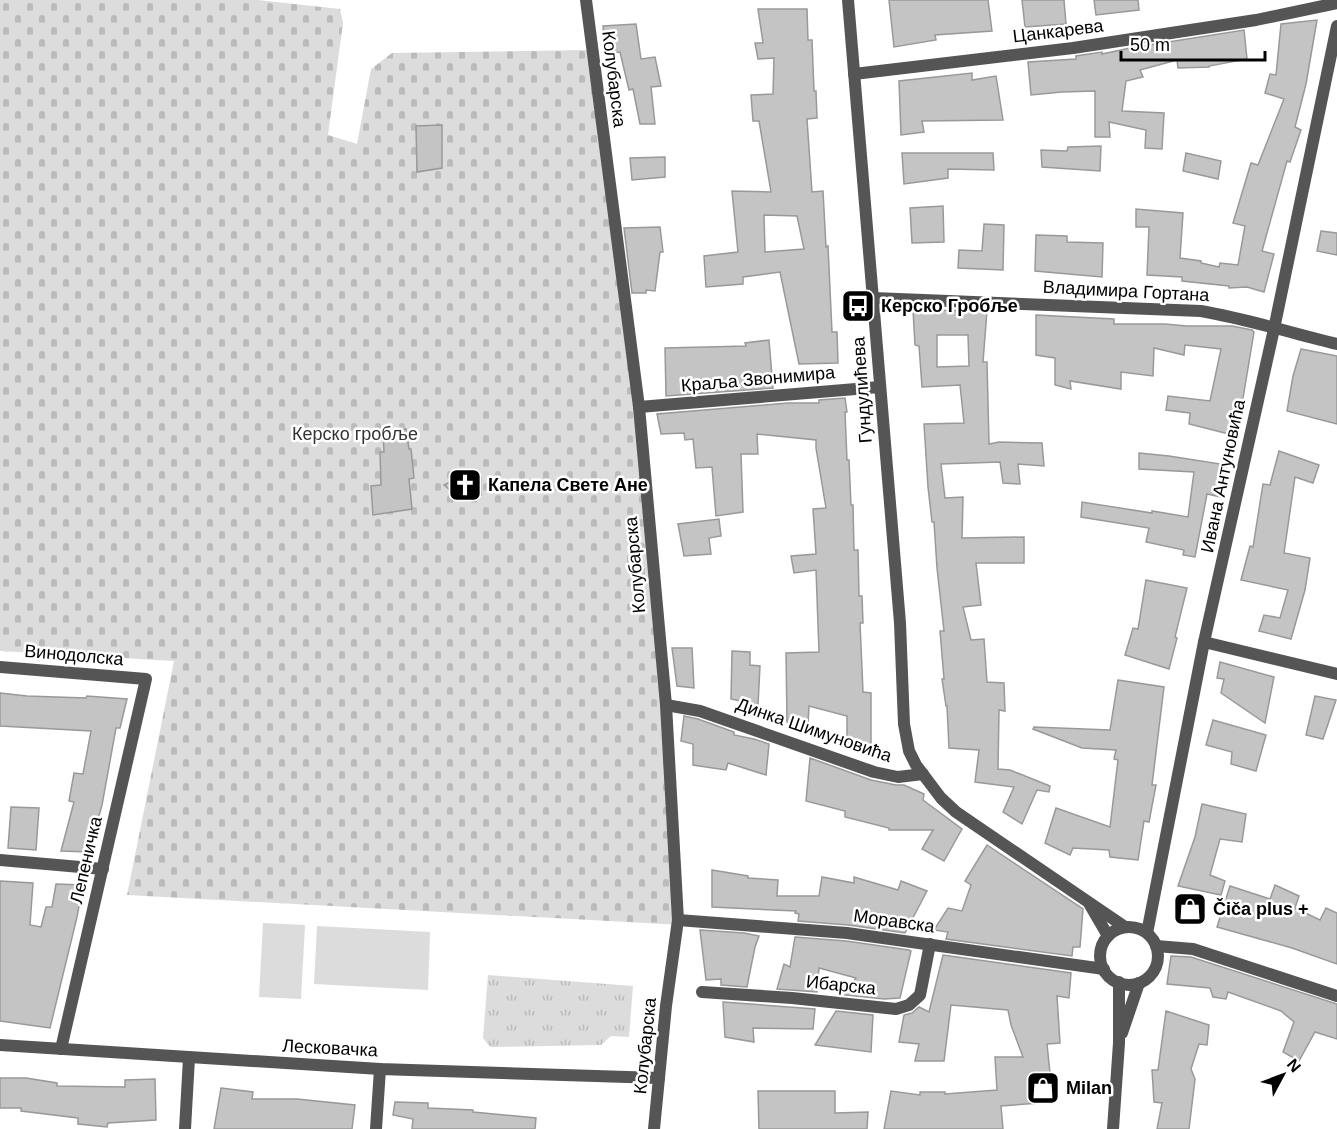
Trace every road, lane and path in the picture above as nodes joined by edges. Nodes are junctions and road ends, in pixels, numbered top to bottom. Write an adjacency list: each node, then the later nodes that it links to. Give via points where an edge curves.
1 (586, 0): 10 (street, Колубарска)
2 (848, 0): 5 (street, Гундулићева)
3 (1337, 3): 5 (street, Цанкарева, via 1256,20 1073,48)
4 (1337, 26): 7 (street, Ивана Антуновића)
5 (854, 74): 6 (street, Гундулићева)
6 (873, 298): 7 (street, Владимира Гортана, via 1201,311); 9 (street, Гундулићева)
7 (1274, 329): 8 (street, Владимира Гортана); 11 (street, Ивана Антуновића)
8 (1337, 344)
9 (880, 387): 10 (street, Краља Звонимира); 16 (street, Гундулићева, via 900,623 904,724 909,751)
10 (639, 407): 15 (street, Колубарска)
11 (1204, 642): 13 (street); 22 (street, Ивана Антуновића)
12 (0, 667): 14 (street, Винодолска)
13 (1337, 674)
14 (146, 679): 18 (street, Лепеничка)
15 (666, 705): 16 (street, Динка Шимуновића, via 700,711 874,772 898,777); 20 (street, Колубарска)
16 (923, 774): 19 (street, via 956,813)
17 (0, 860): 18 (street)
18 (103, 869): 33 (street, Лепеничка)
19 (1088, 901): 21 (street); 23 (street)
20 (678, 920): 24 (street, Моравска, via 847,933); 36 (street, Колубарска)
21 (1125, 927): 22 (street); 23 (street)
22 (1147, 933): 25 (street)
23 (1108, 936): 26 (street, via 1101,950)
24 (930, 944): 26 (street, Моравска); 29 (street, Ибарска, via 920,994 909,1005 896,1009)
25 (1156, 946): 28 (street, via 1155,968); 30 (street, via 1193,950)
26 (1104, 969): 27 (street)
27 (1119, 982): 28 (street); 31 (street)
28 (1139, 983): 31 (street)
29 (702, 992)
30 (1337, 996)
31 (1119, 1043): 40 (street)
32 (0, 1045): 33 (street, Лесковачка)
33 (61, 1049): 34 (street, Лесковачка)
34 (189, 1058): 35 (street, Лесковачка); 37 (street)
35 (380, 1069): 36 (street, Лесковачка); 38 (street)
36 (659, 1078): 39 (street, Колубарска)
37 (185, 1129)
38 (376, 1129)
39 (654, 1129)
40 (1113, 1129)

